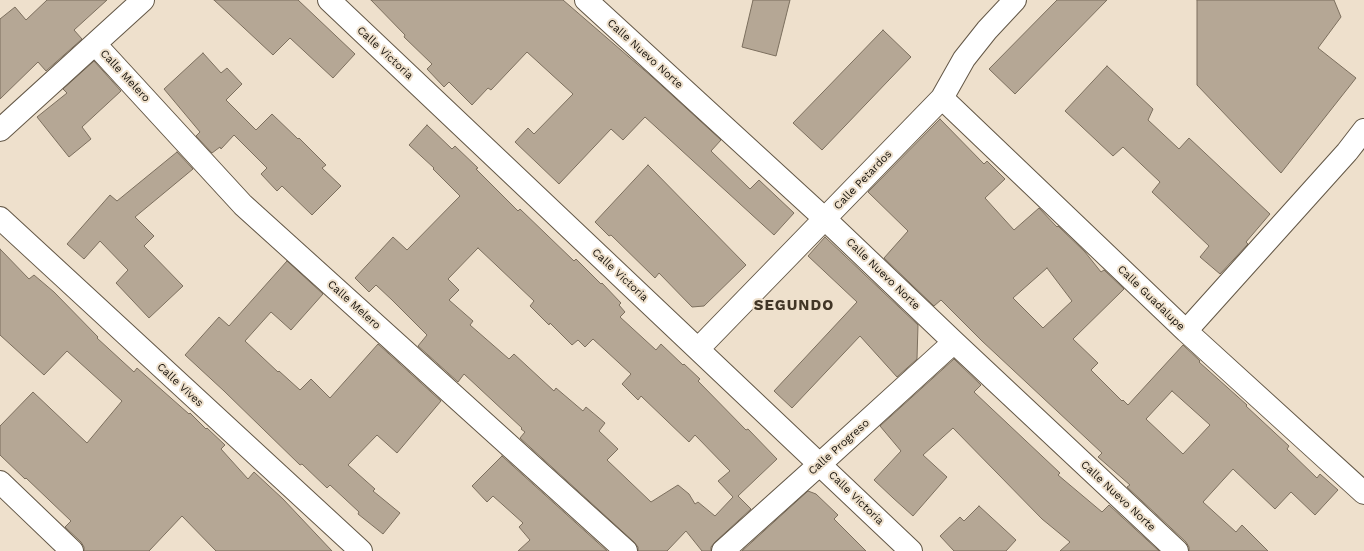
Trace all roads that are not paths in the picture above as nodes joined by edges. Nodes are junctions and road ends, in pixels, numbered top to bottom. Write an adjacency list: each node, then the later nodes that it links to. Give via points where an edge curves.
1 (143, 0): 5 (street)
2 (329, 0): 13 (street, Calle Victoria)
3 (586, 0): 10 (street, Calle Nuevo Norte)
4 (1015, 0): 6 (street, Calle Petardos, via 964,59)
5 (96, 44): 7 (street); 19 (street, Calle Melero, via 243,205)
6 (942, 98): 10 (street, Calle Petardos); 11 (street, Calle Guadalupe)
7 (0, 130)
8 (1364, 130): 11 (street)
9 (0, 218): 18 (street, Calle Vives)
10 (825, 219): 12 (street, Calle Nuevo Norte); 13 (street, Calle Petardos)
11 (1186, 331): 16 (street, Calle Guadalupe)
12 (954, 342): 14 (street, Calle Progreso); 22 (street, Calle Nuevo Norte)
13 (698, 349): 14 (street, Calle Victoria)
14 (820, 464): 20 (street, Calle Progreso); 21 (street, Calle Victoria)
15 (0, 482): 17 (street)
16 (1364, 493)
17 (72, 551)
18 (361, 551)
19 (626, 551)
20 (723, 551)
21 (911, 551)
22 (1176, 551)

